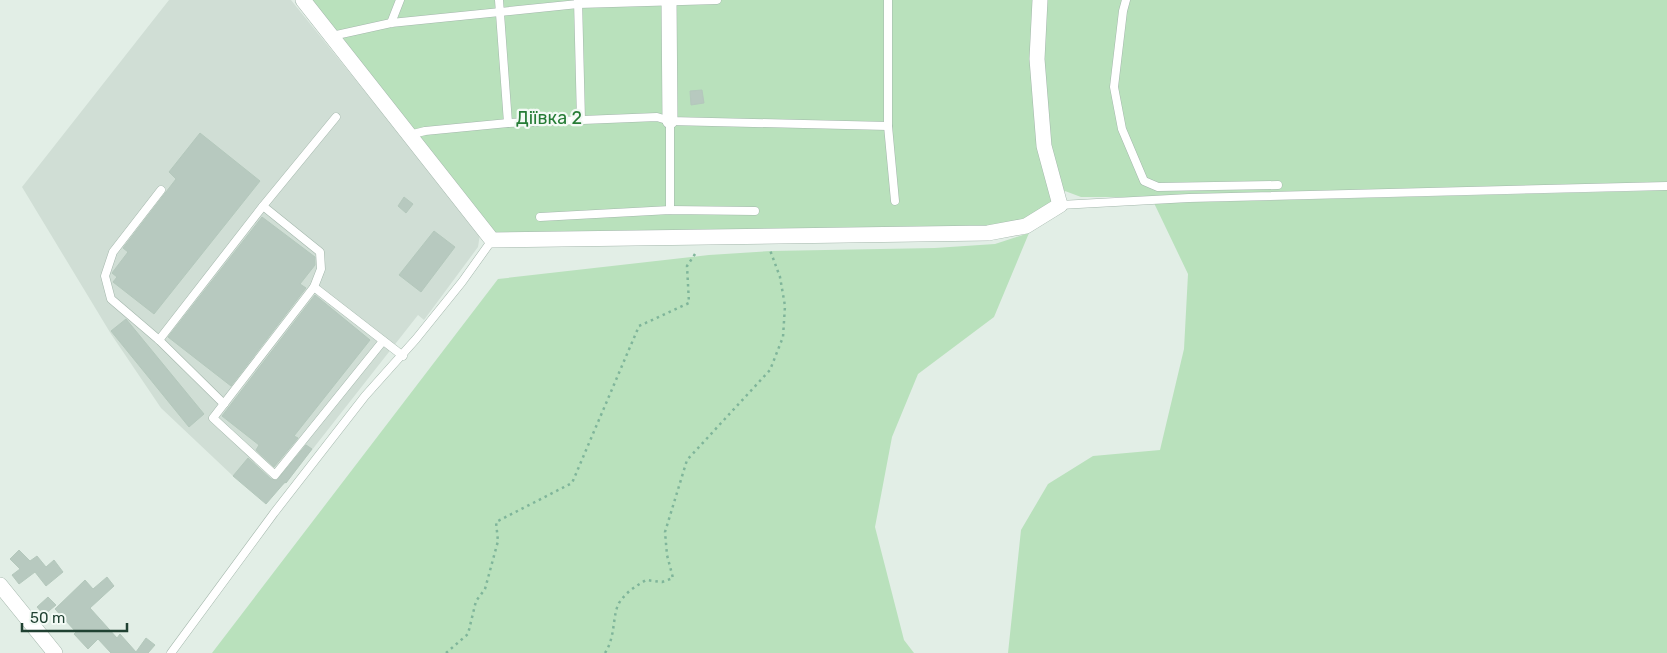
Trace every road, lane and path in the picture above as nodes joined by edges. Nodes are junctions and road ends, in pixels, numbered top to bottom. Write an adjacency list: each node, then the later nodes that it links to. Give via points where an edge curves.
1 (303, 0): 12 (street)
2 (400, 0): 11 (lane)
3 (499, 0): 10 (lane)
4 (717, 0): 8 (lane)
5 (888, 0): 17 (lane)
6 (1040, 0): 23 (street, via 1038,59 1044,146)
7 (1126, 0): 19 (lane, via 1114,87 1122,129 1144,181 1158,187)
8 (670, 1): 9 (lane); 15 (street)
9 (578, 2): 10 (lane); 14 (lane)
10 (501, 12): 11 (lane); 16 (lane)
11 (391, 23): 12 (lane)
12 (332, 36): 18 (street)
13 (336, 117): 24 (lane)
14 (581, 120): 15 (lane, via 657,118); 16 (lane)
15 (670, 121): 17 (lane); 25 (lane)
16 (508, 123): 18 (lane)
17 (888, 126): 22 (lane)
18 (410, 135): 30 (street)
19 (1278, 185)
20 (1667, 186): 23 (lane, via 1189,198)
21 (161, 190): 32 (lane, via 113,252 105,276 111,299)
22 (895, 201)
23 (1060, 205): 29 (street, via 1026,226 988,233)
24 (263, 206): 31 (lane, via 320,252 321,269); 32 (lane)
25 (670, 210): 26 (lane); 27 (lane)
26 (756, 211)
27 (540, 217)
28 (704, 236): 29 (street); 30 (street); 39 (path, via 687,266 689,303 639,326 572,483 496,522 498,541 485,589 476,601 468,634)
29 (764, 236): 40 (path, via 780,277 785,306 783,337 770,370 687,460 664,532 673,578 662,582 646,580 628,591 618,605 612,639)
30 (492, 240): 34 (lane)
31 (314, 286): 33 (lane); 35 (lane)
32 (159, 340): 35 (lane)
33 (384, 341): 34 (lane); 35 (lane, via 275,475 213,418)
34 (403, 356): 38 (lane, via 365,396)
35 (224, 404)
36 (0, 585): 37 (street)
37 (55, 653)
38 (171, 653)
39 (446, 653)
40 (605, 653)

